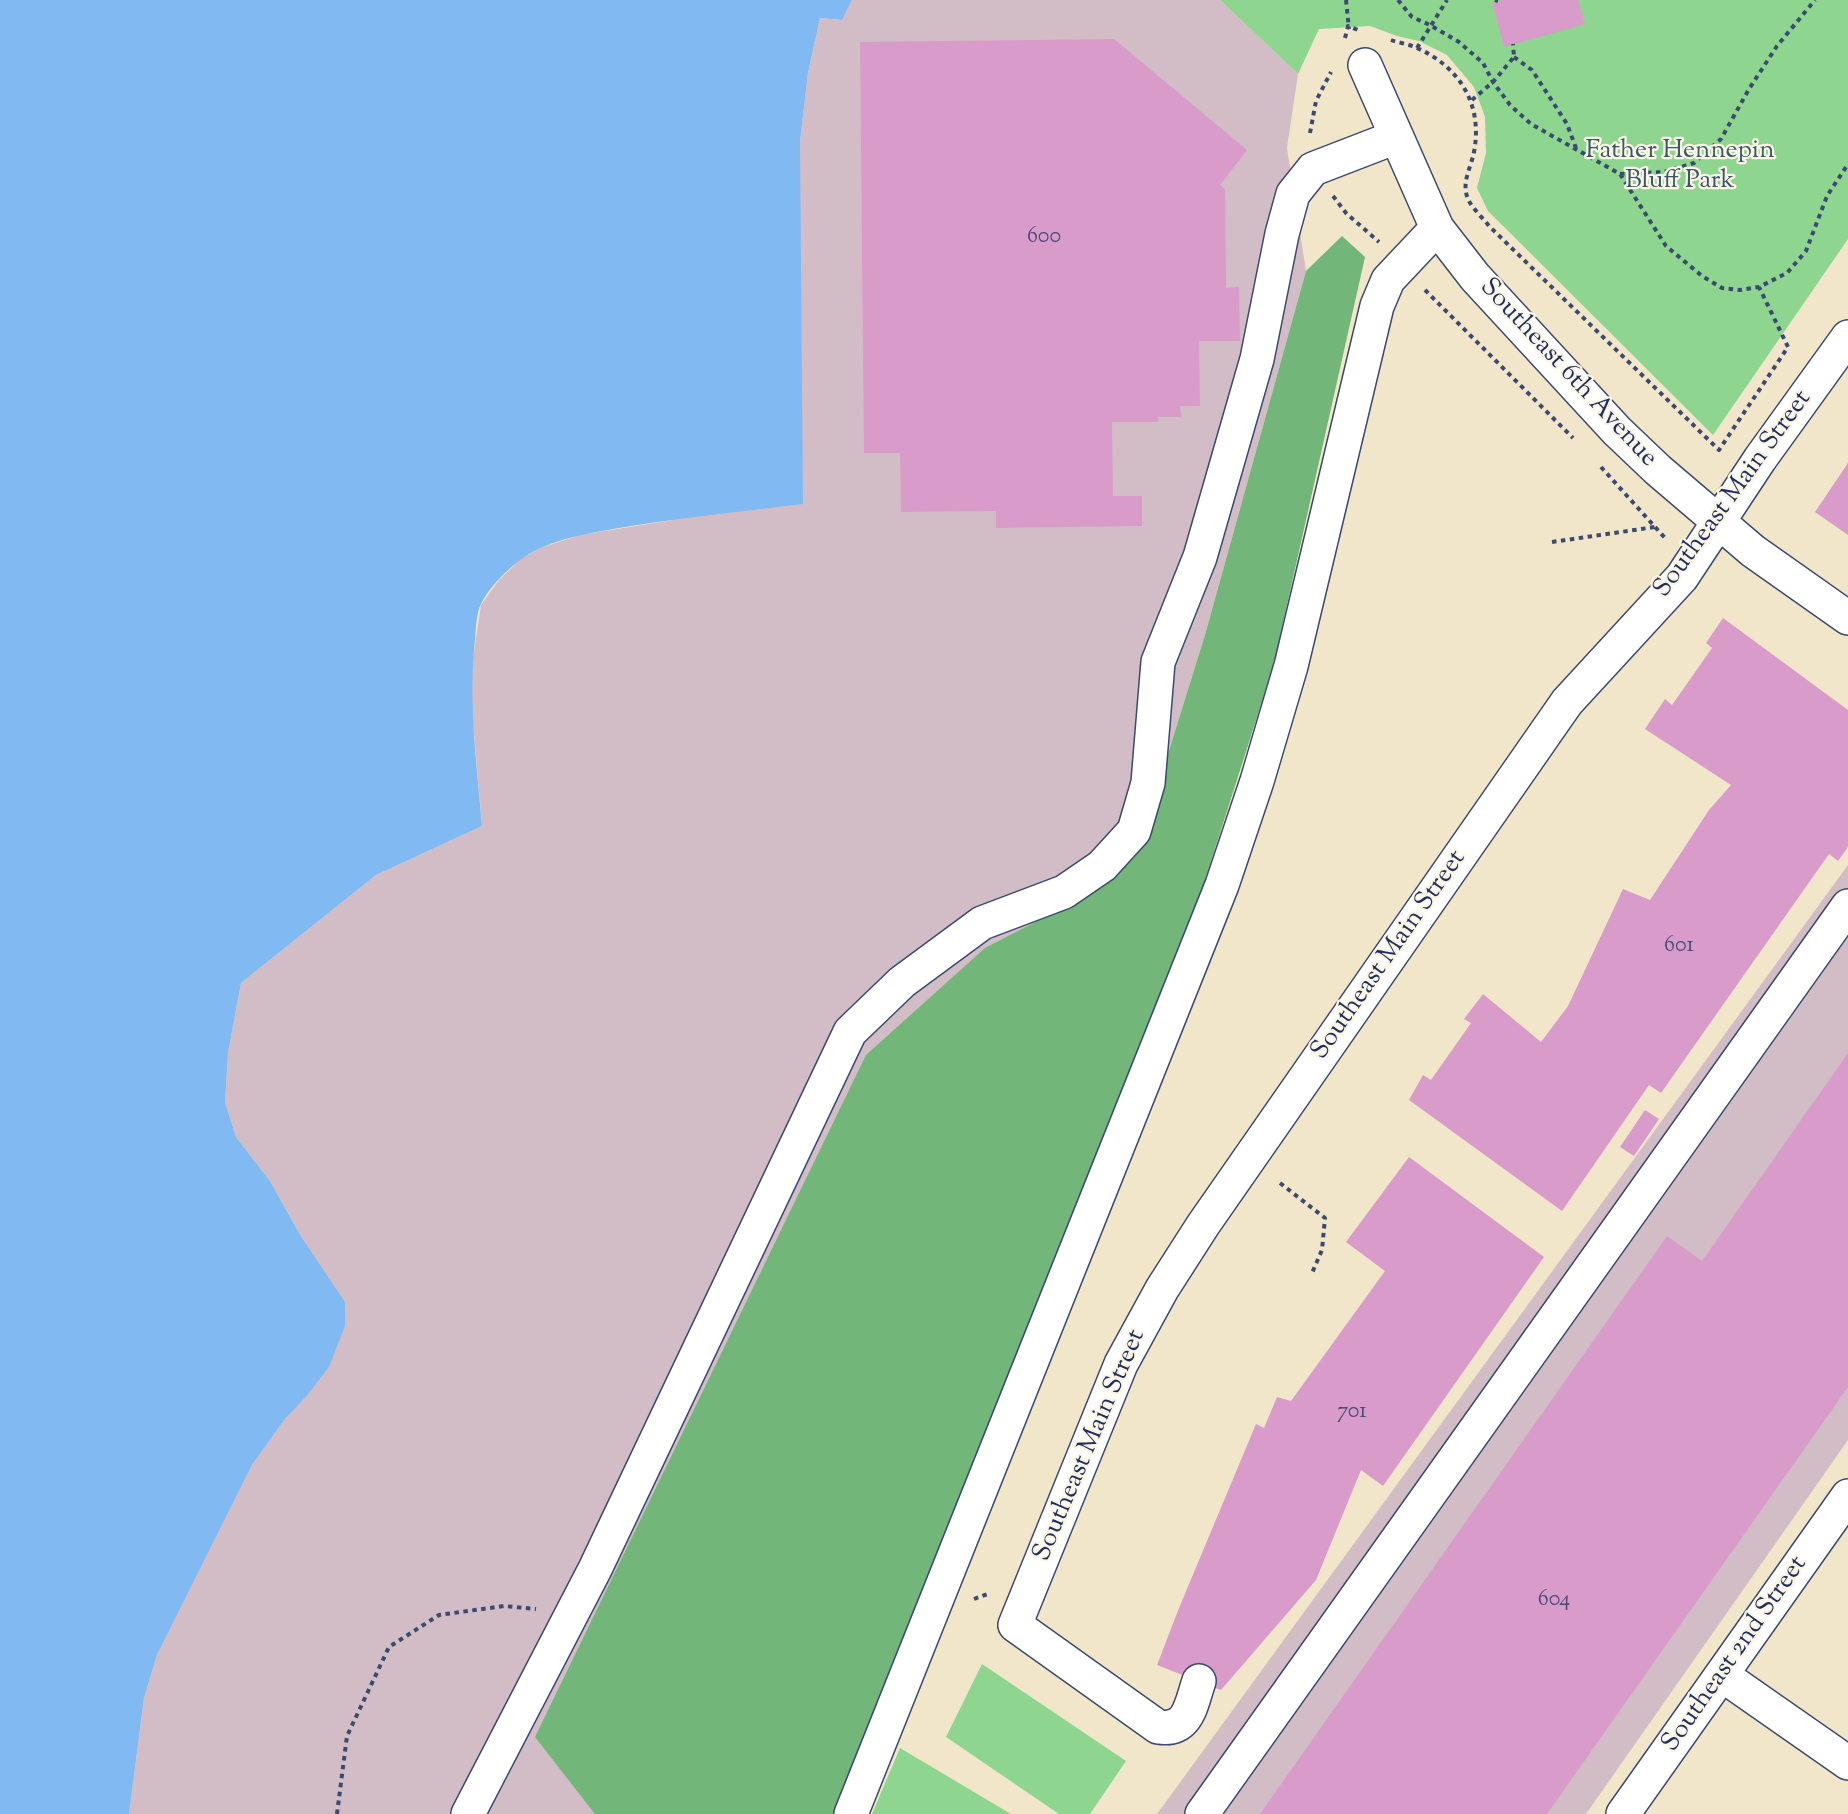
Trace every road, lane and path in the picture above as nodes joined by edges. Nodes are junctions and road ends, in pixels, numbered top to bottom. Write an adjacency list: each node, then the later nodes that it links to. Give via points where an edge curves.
1 (1398, 0): 4 (path, via 1412,17)
2 (1447, 0): 4 (path)
3 (1815, 0): 14 (path, via 1777,46 1721,139 1694,163 1664,172)
4 (1431, 25): 8 (path, via 1483,63); 9 (path, via 1417,48 1446,65)
5 (1513, 44): 6 (path)
6 (1514, 57): 8 (path); 11 (path, via 1532,70 1567,124)
7 (1365, 65): 10 (street, Southeast 6th Avenue)
8 (1493, 82): 9 (path); 11 (path, via 1531,124)
9 (1472, 100): 17 (path, via 1477,130 1465,180 1468,200 1489,226 1719,450 1788,347)
10 (1396, 138): 13 (street); 15 (street, Southeast 6th Avenue)
11 (1576, 148): 14 (path)
12 (1848, 164): 17 (path, via 1827,196 1806,251 1786,273)
13 (1313, 169): 16 (path, via 1346,213); 31 (street, via 1293,194 1248,392 1200,556 1158,662 1148,783 1134,831 1102,866 1064,892 982,923 902,982 850,1032)
14 (1620, 174): 17 (path, via 1666,246 1702,276 1722,288)
15 (1437, 228): 16 (street); 21 (street, Southeast 6th Avenue, via 1475,277 1617,431)
16 (1401, 265): 19 (path); 32 (street, via 1388,280 1377,306 1290,666 1222,885)
17 (1759, 287)
18 (1848, 338): 21 (street, Southeast Main Street)
19 (1575, 440)
20 (1599, 466): 22 (path)
21 (1718, 522): 25 (street, Southeast 6th Avenue); 30 (street, Southeast Main Street, via 1682,577 1567,702 1162,1288 1121,1364)
22 (1656, 527): 23 (path); 24 (path)
23 (1665, 538)
24 (1552, 542)
25 (1848, 618)
26 (1848, 906): 39 (street)
27 (1280, 1183): 28 (path, via 1325,1218 1322,1250)
28 (1312, 1273)
29 (1848, 1496): 33 (street, Southeast 2nd Street)
30 (1035, 1576): 32 (path); 34 (street, Southeast Main Street, via 1016,1625 1158,1726 1169,1729 1180,1724)
31 (572, 1612): 36 (path, via 504,1606 439,1615 389,1647 347,1736); 37 (street)
32 (932, 1615): 38 (street)
33 (1722, 1675): 35 (street); 40 (street, Southeast 2nd Street)
34 (1199, 1681)
35 (1848, 1763)
36 (337, 1814)
37 (468, 1814)
38 (851, 1814)
39 (1202, 1814)
40 (1623, 1814)

